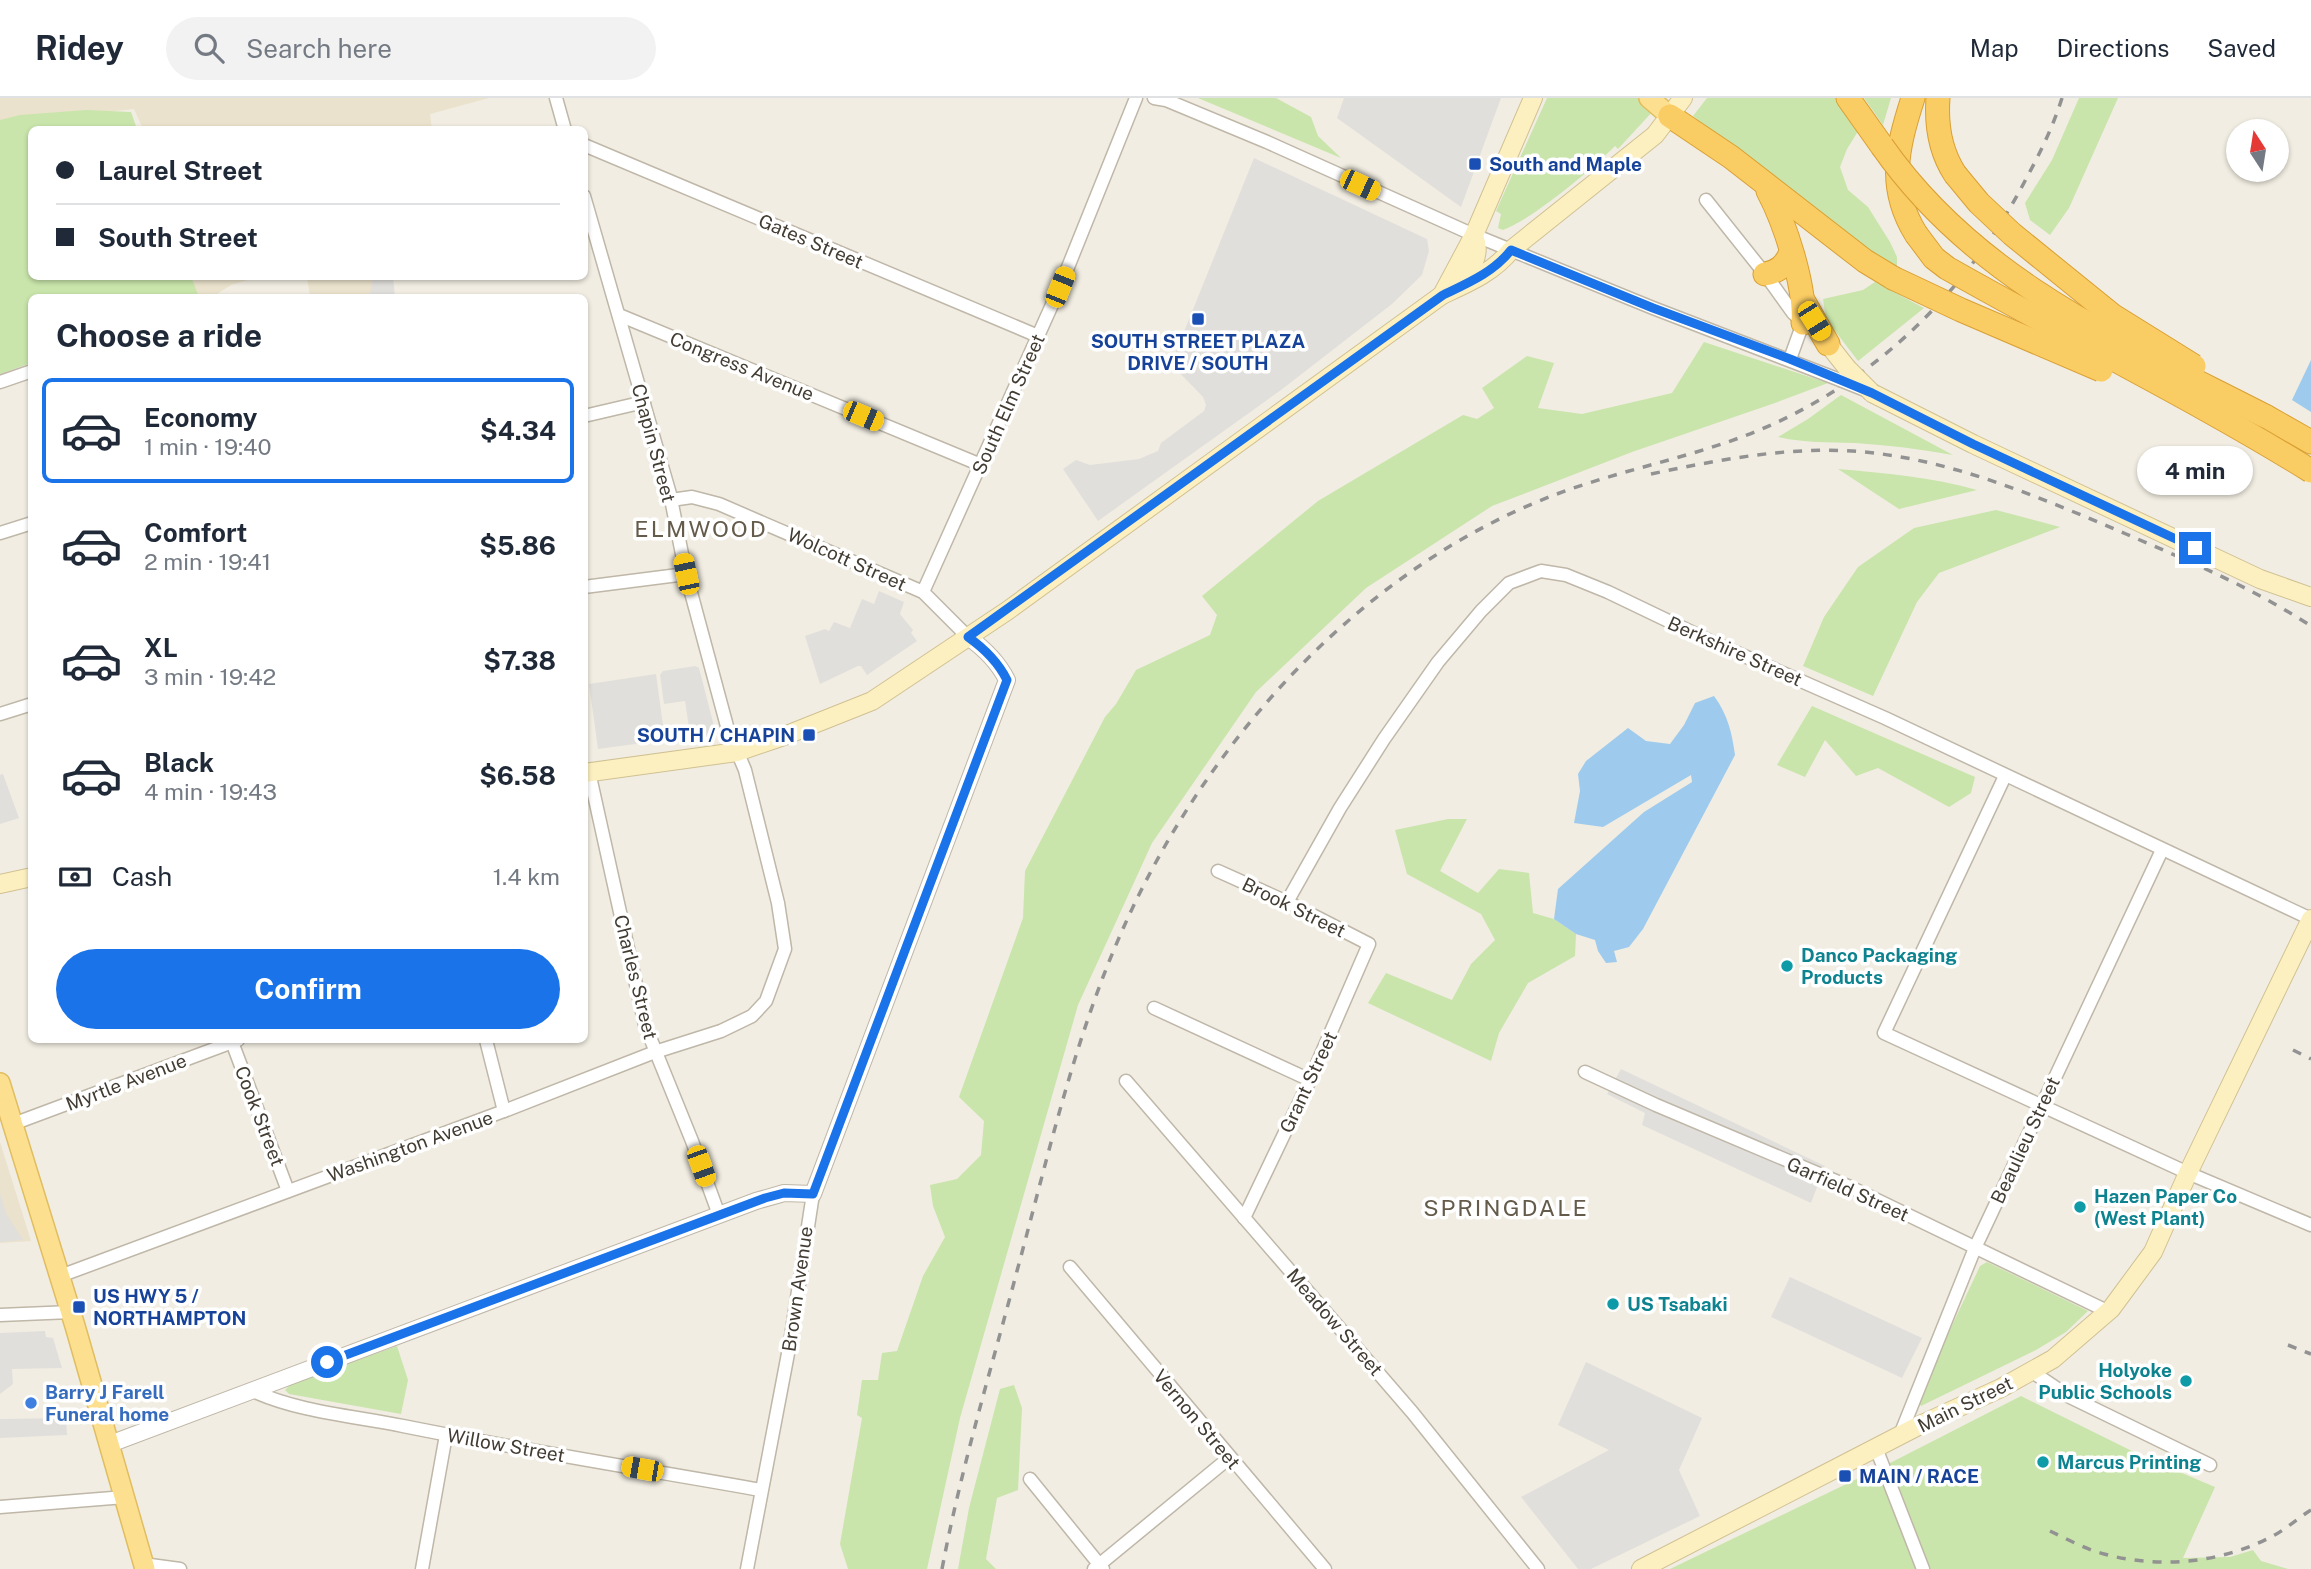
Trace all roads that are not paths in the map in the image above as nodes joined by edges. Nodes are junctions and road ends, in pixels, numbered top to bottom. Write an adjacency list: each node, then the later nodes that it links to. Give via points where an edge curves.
1 (556, 98): 10 (street)
2 (1136, 98): 23 (street, South Elm Street)
3 (1154, 98): 15 (street, via 1267,142)
4 (1533, 98): 15 (main road)
5 (1649, 98): 9 (main road)
6 (1847, 98): 31 (highway, bridge, via 1903,176 1984,256 2101,332)
7 (1913, 98): 34 (highway, bridge, via 1896,167 1902,205 1927,250 1947,268)
8 (1938, 98): 31 (highway, bridge, via 1939,133 1948,164 1979,203 2112,315 2232,389)
9 (1677, 107): 12 (highway); 16 (main road, via 1644,144)
10 (564, 126)
11 (588, 147): 23 (street, Gates Street)
12 (1765, 185): 17 (highway); 34 (highway, bridge, via 1893,278 2129,383)
13 (1706, 201): 18 (street)
14 (588, 210): 21 (street, Chapin Street)
15 (1474, 235): 16 (street); 19 (main road, via 1479,247 1476,260)
16 (1511, 250): 19 (main road, via 1472,281); 25 (street)
17 (1791, 252): 18 (highway, via 1783,265); 20 (highway)
18 (1765, 274): 22 (street)
19 (1443, 295): 42 (main road)
20 (1803, 299): 22 (highway); 24 (highway)
21 (619, 315): 29 (street, Chapin Street); 33 (street, Congress Avenue)
22 (1804, 323): 24 (street); 25 (street)
23 (1038, 336): 33 (street, South Elm Street)
24 (1828, 344): 27 (main road)
25 (1790, 359): 27 (street)
26 (28, 372): 28 (street)
27 (1843, 374): 41 (main road, bridge, via 1973,444 2260,579)
28 (0, 382)
29 (643, 402): 30 (street); 35 (street, Chapin Street)
30 (588, 415)
31 (2265, 416): 32 (highway)
32 (2311, 442)
33 (981, 465): 40 (street, South Elm Street)
34 (2311, 472)
35 (671, 500): 38 (street, Chapin Street); 40 (street, Wolcott Street, via 692,497 719,503)
36 (28, 524): 37 (street)
37 (0, 533)
38 (686, 574): 39 (street); 45 (street, Chapin Street, via 727,730)
39 (588, 586)
40 (923, 592): 42 (street, Wolcott Street)
41 (2311, 597)
42 (968, 637): 45 (main road, via 872,701); 71 (street, Brown Avenue, via 1001,667 1007,680)
43 (28, 705): 44 (street)
44 (0, 714)
45 (737, 752): 46 (main road); 57 (street, Chapin Street, via 745,770 785,949)
46 (588, 772)
47 (588, 776): 61 (street, Charles Street)
48 (2005, 776): 49 (street, Berkshire Street); 53 (street, Berkshire Street, via 1608,592 1566,575 1541,571 1509,583 1438,662 1384,738); 66 (street, via 1884,1033)
49 (2162, 850): 54 (street, Berkshire Street); 66 (street, Beaulieu Street)
50 (1218, 870): 53 (street, Brook Street)
51 (28, 878): 52 (main road)
52 (0, 884)
53 (1287, 902): 55 (street, Brook Street)
54 (2311, 919): 69 (main road, Main Street)
55 (1369, 944): 63 (street, Grant Street)
56 (1154, 1008): 63 (street)
57 (758, 1011): 61 (street, Washington Avenue, via 721,1031)
58 (230, 1043): 68 (street, Myrtle Avenue)
59 (236, 1043): 70 (street, Cook Street)
60 (487, 1043): 67 (street)
61 (655, 1052): 67 (street, Washington Avenue); 72 (street, Charles Street)
62 (1586, 1072): 75 (street, Garfield Street, via 1850,1187)
63 (1310, 1080): 73 (street, Grant Street)
64 (1126, 1081): 73 (street, Meadow Street)
65 (0, 1083): 68 (main road)
66 (2040, 1106): 69 (street); 75 (street, Beaulieu Street)
67 (504, 1111): 70 (street, Washington Avenue)
68 (13, 1124): 77 (main road)
69 (2188, 1173): 74 (street); 79 (main road, Main Street, via 2153,1252)
70 (288, 1191): 77 (street, Washington Avenue)
71 (813, 1194): 72 (street, via 774,1195); 90 (street, Brown Avenue)
72 (719, 1215): 82 (street)
73 (1244, 1218): 99 (street, Meadow Street, via 1412,1412)
74 (2311, 1225)
75 (1975, 1248): 79 (street, Garfield Street); 84 (street, Beaulieu Street)
76 (1070, 1267): 87 (street, Vernon Street)
77 (60, 1276): 78 (main road)
78 (71, 1312): 80 (street); 85 (main road)
79 (2109, 1312): 81 (main road, Main Street, via 2053,1359)
80 (0, 1315)
81 (2031, 1371): 84 (main road, Main Street); 88 (street, via 2068,1396)
82 (253, 1391): 83 (street, Willow Street, via 296,1405); 85 (street)
83 (446, 1435): 90 (street, Willow Street); 96 (street)
84 (1900, 1435): 86 (main road, Main Street)
85 (110, 1444): 91 (main road)
86 (1876, 1448): 100 (main road, Main Street); 101 (street)
87 (1229, 1458): 94 (street); 98 (street, Vernon Street)
88 (2210, 1465)
89 (1030, 1479): 94 (street)
90 (761, 1490): 97 (street, Brown Avenue)
91 (125, 1497): 92 (street); 93 (main road)
92 (0, 1507)
93 (144, 1567): 95 (street)
94 (1099, 1568)
95 (180, 1569)
96 (422, 1569)
97 (747, 1569)
98 (1325, 1569)
99 (1538, 1569)
100 (1641, 1569)
101 (1923, 1569)

